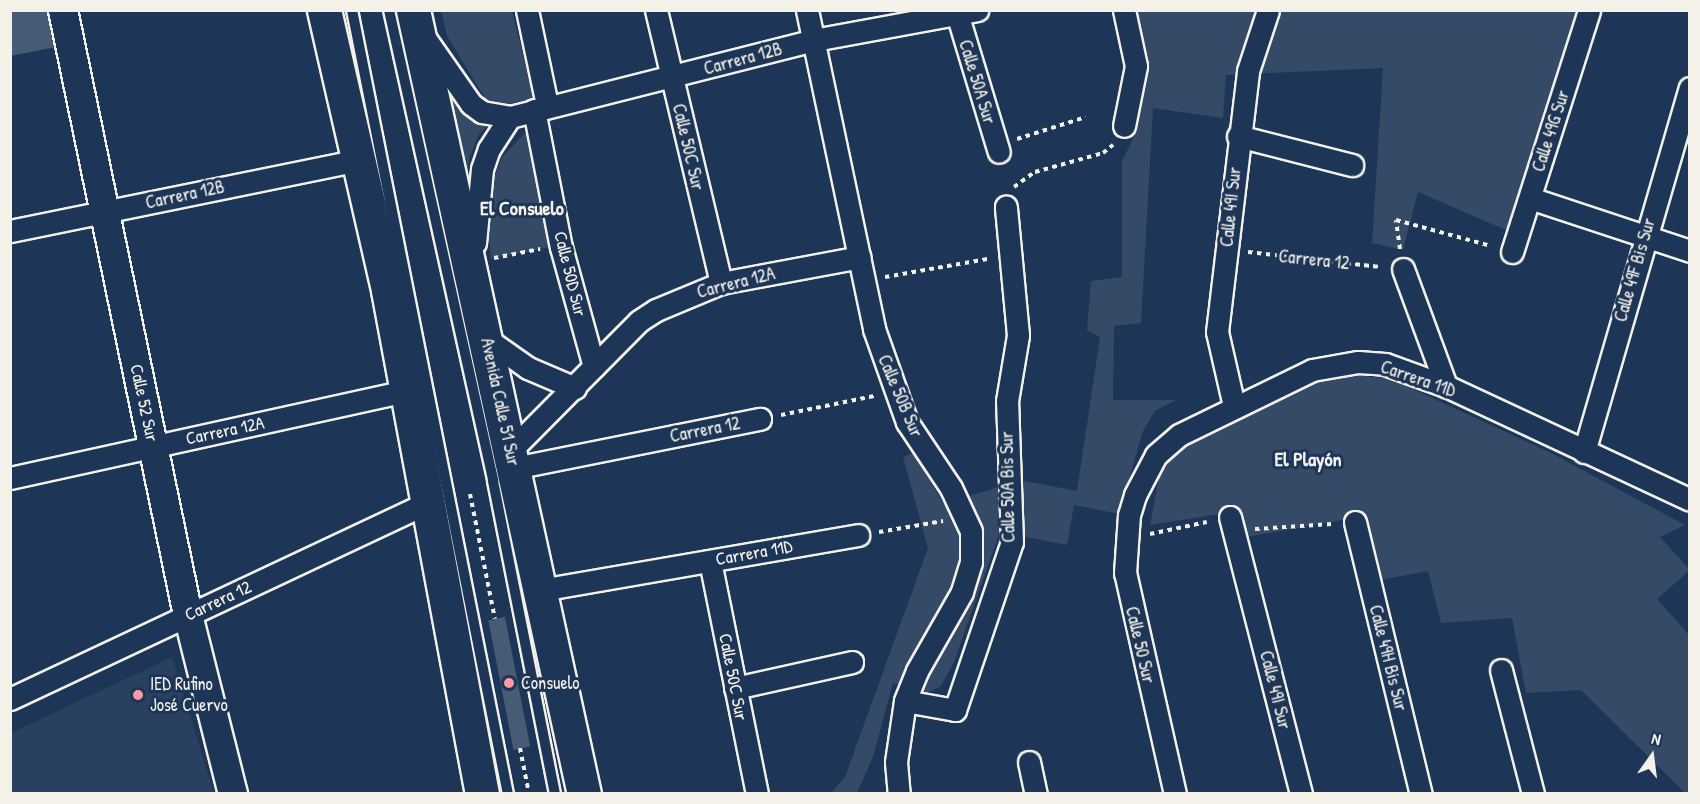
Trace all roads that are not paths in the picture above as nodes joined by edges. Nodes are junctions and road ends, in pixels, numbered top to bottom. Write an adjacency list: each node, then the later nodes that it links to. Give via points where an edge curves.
1 (63, 10): 24 (street, Calle 52 Sur)
2 (324, 10): 20 (main road)
3 (352, 10): 59 (lane)
4 (527, 10): 15 (street, Calle 50D Sur)
5 (656, 10): 13 (street, Calle 50C Sur)
6 (807, 10): 12 (street, Calle 50B Sur)
7 (1124, 10): 17 (street, via 1136,66)
8 (1268, 10): 18 (street, Calle 49I Sur, via 1248,71)
9 (1589, 10): 22 (street, Calle 49G Sur)
10 (964, 12): 12 (street, Carrera 12B); 19 (street, Calle 50A Sur)
11 (406, 15): 16 (street, Carrera 12B, via 471,104 482,112); 31 (main road, Avenida Calle 51 Sur); 61 (lane)
12 (814, 40): 13 (street, Carrera 12B); 29 (street, Calle 50B Sur)
13 (672, 78): 15 (street, Carrera 12B); 32 (street, Calle 50C Sur)
14 (1689, 88): 26 (street, Calle 49F Bis Sur)
15 (541, 108): 16 (street, Carrera 12B); 34 (street, Calle 50D Sur, via 561,247)
16 (510, 117): 31 (street, via 489,149 482,168 475,219)
17 (1124, 126)
18 (1238, 136): 21 (street); 38 (street, Calle 49I Sur, via 1217,332)
19 (998, 149)
20 (360, 160): 24 (street, Carrera 12B); 37 (main road)
21 (1352, 165)
22 (1530, 198): 26 (street); 28 (street, Calle 49G Sur)
23 (1006, 207): 57 (street, Calle 50A Bis Sur, via 1018,335 1006,401 1012,542 955,710)
24 (105, 211): 25 (street, Carrera 12B); 40 (street, Calle 52 Sur)
25 (10, 231)
26 (1645, 236): 27 (street); 41 (street, Calle 49F Bis Sur)
27 (1689, 250)
28 (1512, 252)
29 (860, 257): 32 (street, Carrera 12A); 57 (street, Calle 50B Sur, via 874,329 907,422 968,516 971,562 962,591 952,616 917,671)
30 (1403, 269): 35 (street)
31 (475, 273): 33 (main road, Avenida Calle 51 Sur)
32 (720, 283): 34 (street, Carrera 12A, via 639,321)
33 (487, 339): 36 (street, via 528,368); 42 (main road, Avenida Calle 51 Sur)
34 (594, 367): 36 (street, Carrera 12A)
35 (1446, 386): 38 (street, Carrera 11D, via 1385,364 1332,364); 41 (street, Carrera 11D)
36 (575, 388): 42 (street, Carrera 12A)
37 (405, 391): 40 (street, Carrera 12A); 46 (main road)
38 (1234, 406): 44 (street, Carrera 11D, via 1179,435 1156,455)
39 (760, 419): 42 (street, Carrera 12)
40 (153, 447): 43 (street, Carrera 12A); 52 (street, Calle 52 Sur)
41 (1584, 452): 45 (street, Carrera 11D)
42 (512, 460): 51 (main road, Avenida Calle 51 Sur)
43 (10, 478)
44 (1135, 495): 66 (street, Calle 50 Sur, via 1126,539 1129,598)
45 (1689, 500)
46 (426, 503): 52 (street, Carrera 12); 59 (main road)
47 (1355, 522): 68 (street, Calle 49H Bis Sur)
48 (1232, 524): 67 (street, Calle 49I Sur)
49 (858, 535): 50 (street, Carrera 11D)
50 (710, 561): 51 (street, Carrera 11D); 55 (street, Calle 50C Sur)
51 (540, 590): 62 (main road, Avenida Calle 51 Sur)
52 (189, 615): 56 (street, Carrera 12); 60 (street, Calle 52 Sur)
53 (852, 662): 55 (street)
54 (1501, 669): 69 (street)
55 (735, 688): 63 (street, Calle 50C Sur)
56 (10, 699)
57 (905, 701): 64 (street, Calle 50B Sur, via 896,762)
58 (1029, 762): 65 (street)
59 (487, 793)
60 (232, 794)
61 (555, 794)
62 (584, 794)
63 (757, 794)
64 (899, 794)
65 (1036, 794)
66 (1175, 794)
67 (1301, 794)
68 (1421, 794)
69 (1533, 794)

